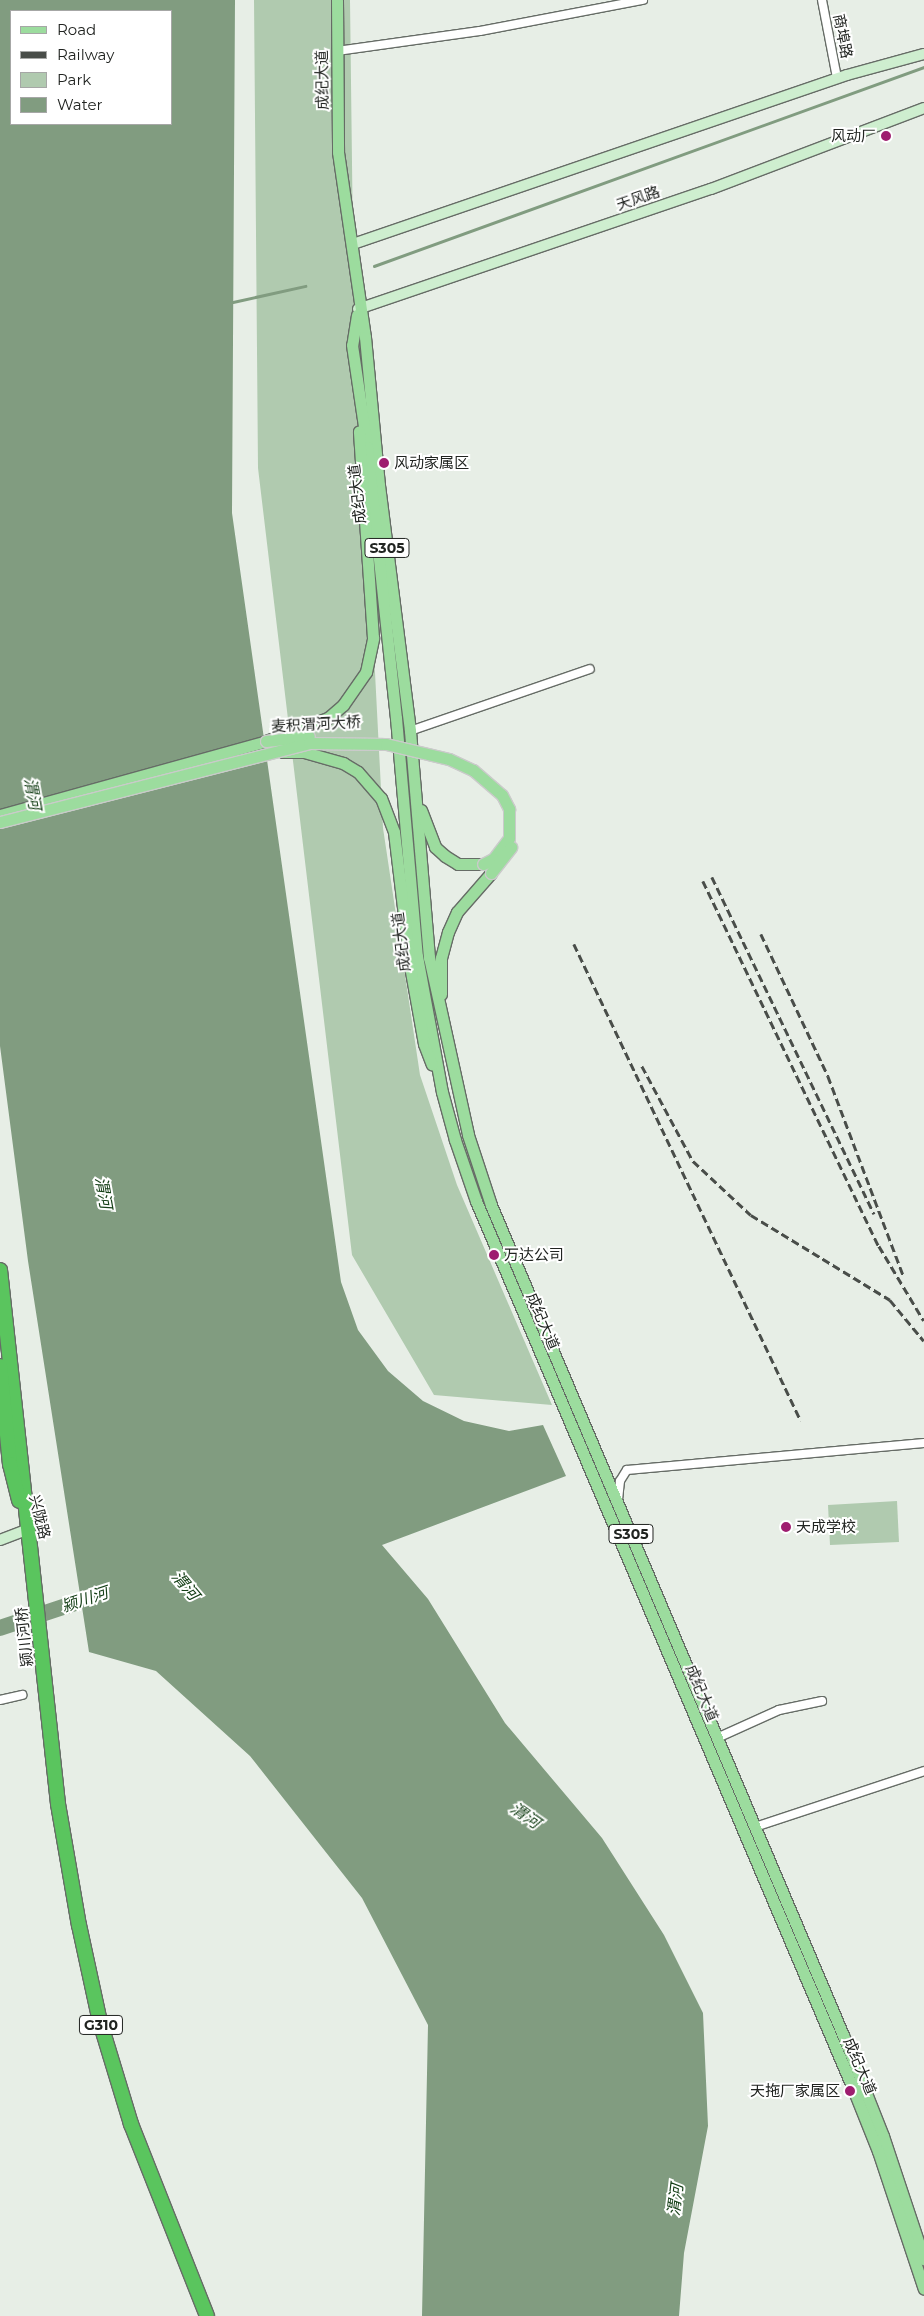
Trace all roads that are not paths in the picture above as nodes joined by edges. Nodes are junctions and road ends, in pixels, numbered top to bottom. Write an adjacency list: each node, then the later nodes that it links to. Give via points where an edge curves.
1 (337, 0): 4 (main road, 成纪大道 / S305)
2 (643, 0): 4 (street, via 480,31)
3 (822, 0): 6 (street, 商埠路)
4 (337, 51): 8 (main road, 成纪大道 / S305, via 338,152)
5 (924, 54): 6 (main road)
6 (837, 78): 8 (main road)
7 (924, 108): 9 (main road, 天风路, via 738,180)
8 (352, 244): 9 (main road, 成纪大道 / S305)
9 (358, 309): 10 (main road, 成纪大道, via 352,345); 12 (main road, 成纪大道 / S305, via 365,337 379,485)
10 (359, 405): 13 (main road, bridge, via 359,465 373,638 366,672 357,688 328,718); 20 (main road, 成纪大道, via 367,447 396,718 417,956)
11 (590, 670): 12 (street)
12 (410, 731): 14 (main road, 成纪大道 / S305)
13 (266, 746): 14 (main road, 麦积渭河大桥, bridge, via 325,742 386,744 449,759 473,770 502,795 509,809 509,838 502,849 483,864 458,864 435,847); 16 (main road, 麦积渭河大桥); 19 (main road, 麦积渭河大桥, bridge, via 317,736 381,737 439,750 483,769 504,788 516,810 517,822 510,850 457,912 448,932 441,958); 20 (main road, bridge, via 327,756 358,772 381,798 394,832 410,966 424,1044)
14 (415, 788): 19 (main road, 成纪大道 / S305, via 429,957)
15 (0, 814): 16 (main road)
16 (16, 814): 17 (main road, 麦积渭河大桥, bridge); 18 (main road, bridge)
17 (0, 822)
18 (0, 827)
19 (441, 1018): 24 (main road, 成纪大道 / S305, via 478,1172)
20 (442, 1092): 36 (main road, 成纪大道, via 476,1201 882,2160)
21 (0, 1270): 28 (highway, 兴陇路 / G310)
22 (0, 1366): 25 (highway, 兴陇路, via 10,1464)
23 (924, 1443): 24 (street, via 627,1470 620,1481)
24 (618, 1502): 32 (main road, 成纪大道 / S305)
25 (25, 1527): 26 (main road); 27 (main road); 28 (highway, 兴陇路)
26 (0, 1533)
27 (0, 1540)
28 (31, 1550): 37 (highway, 颍川河桥 / G310, via 58,1804 100,2022 131,2124)
29 (22, 1695): 30 (street)
30 (0, 1700)
31 (822, 1701): 32 (street, via 779,1710)
32 (717, 1738): 34 (main road, 成纪大道 / S305)
33 (924, 1771): 34 (street)
34 (755, 1827): 35 (main road, 成纪大道 / S305, via 880,2127)
35 (924, 2259)
36 (924, 2289)
37 (207, 2316)

